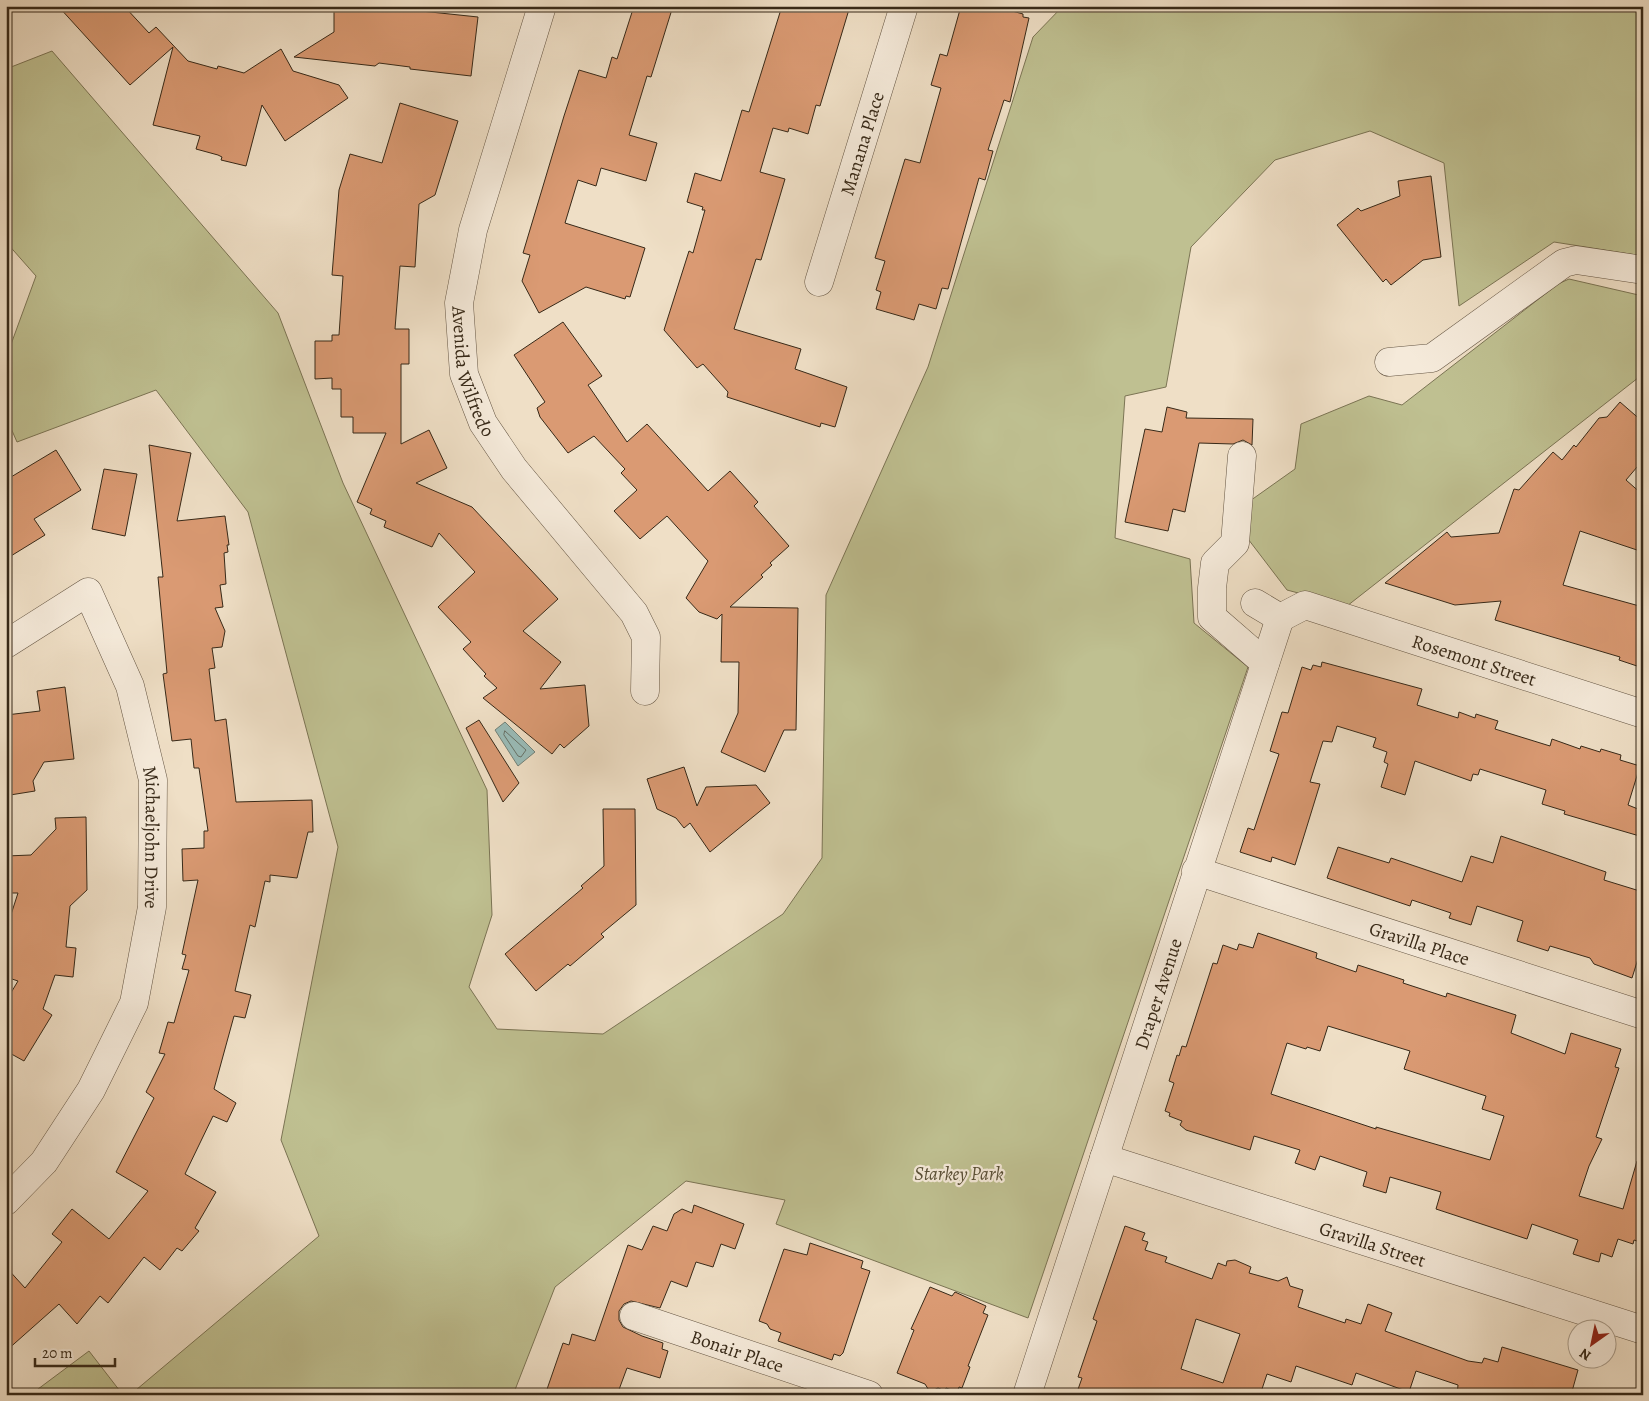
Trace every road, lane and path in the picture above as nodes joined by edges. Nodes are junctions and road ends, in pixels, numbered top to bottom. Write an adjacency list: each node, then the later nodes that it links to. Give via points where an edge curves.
1 (542, 6): 11 (street, Avenida Wilfredo, via 473,230 459,303 464,374 483,423 514,469 634,613 646,637)
2 (904, 6): 4 (street, Manana Place)
3 (1643, 270): 5 (street, via 1576,260 1564,263 1432,358)
4 (819, 282)
5 (1389, 362)
6 (1242, 456): 10 (street, via 1235,543 1215,563 1212,617)
7 (1255, 603): 8 (street)
8 (1280, 618): 10 (street, Draper Avenue); 12 (street, Rosemont Street, via 1305,606)
9 (6, 644): 16 (street, Michaeljohn Drive, via 88,592 130,686 153,780 152,907 134,1003 91,1090 44,1162)
10 (1265, 663): 13 (street, Draper Avenue)
11 (645, 691)
12 (1643, 714)
13 (1196, 871): 14 (street, Gravilla Place); 15 (street, Draper Avenue)
14 (1643, 1015)
15 (1104, 1158): 18 (street, Gravilla Street); 20 (street, Draper Avenue)
16 (6, 1201)
17 (634, 1316): 19 (street, Bonair Place)
18 (1643, 1330)
19 (869, 1395)
20 (1027, 1395)

